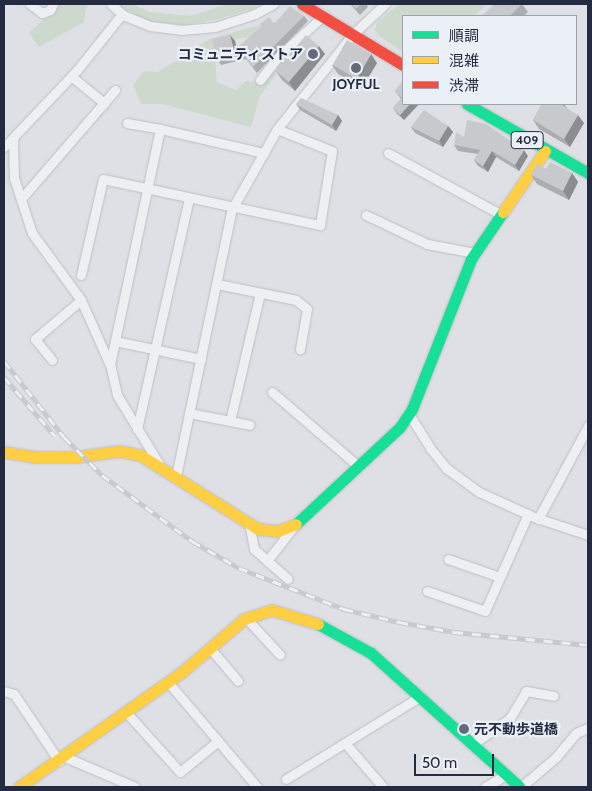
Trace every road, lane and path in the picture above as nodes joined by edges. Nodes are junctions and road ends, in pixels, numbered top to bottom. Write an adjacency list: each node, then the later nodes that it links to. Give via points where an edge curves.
1 (30, 4): 2 (street, via 42,13)
2 (53, 4)
3 (111, 4): 7 (street)
4 (273, 4): 7 (street, via 255,14 215,27 181,30 150,26)
5 (302, 4): 8 (main road)
6 (385, 4): 9 (street)
7 (122, 14): 11 (street)
8 (323, 16): 9 (main road); 12 (street, via 280,56)
9 (353, 34): 10 (main road); 18 (street)
10 (402, 64)
11 (72, 76): 14 (street); 19 (street)
12 (260, 80)
13 (115, 90): 14 (street)
14 (104, 103): 26 (street)
15 (469, 105): 21 (main road, 409)
16 (127, 123): 17 (street)
17 (160, 129): 22 (street); 25 (street)
18 (278, 129): 22 (street); 28 (street, via 332,152 320,225)
19 (14, 138): 20 (street); 26 (street, via 14,178)
20 (4, 147)
21 (545, 151): 24 (main road, 409); 29 (main road)
22 (264, 153): 28 (street)
23 (388, 153): 29 (street)
24 (588, 173)
25 (146, 189): 27 (street); 32 (street, via 103,179); 36 (street)
26 (21, 198): 35 (street, via 32,232)
27 (189, 199): 28 (street); 38 (street)
28 (232, 209): 33 (street)
29 (500, 214): 31 (main road)
30 (366, 215): 31 (street, via 427,244)
31 (475, 253): 44 (main road)
32 (81, 275)
33 (216, 284): 34 (street); 40 (street)
34 (260, 293): 37 (street, via 296,300 308,309); 45 (street)
35 (81, 300): 39 (street, via 35,339); 41 (street)
36 (115, 341): 38 (street); 41 (street)
37 (300, 349)
38 (156, 350): 40 (street); 48 (street)
39 (52, 360)
40 (201, 360): 43 (street)
41 (110, 364): 48 (street, via 116,396)
42 (272, 392): 51 (street)
43 (189, 413): 45 (street); 52 (street)
44 (409, 414): 51 (main road, via 400,427); 53 (street, via 446,468 480,492)
45 (230, 421): 46 (street)
46 (250, 425)
47 (588, 426): 54 (street)
48 (137, 429): 50 (street)
49 (4, 452): 50 (main road, via 35,457 75,457 119,451)
50 (159, 464): 52 (main road)
51 (358, 466): 56 (main road)
52 (176, 476): 55 (main road)
53 (528, 514): 54 (street); 60 (street)
54 (538, 519): 57 (street)
55 (248, 523): 56 (main road, via 258,529 278,532); 59 (street, via 254,549)
56 (294, 526): 59 (street)
57 (588, 535)
58 (448, 559): 60 (street)
59 (267, 560): 61 (street)
60 (500, 577): 62 (street, via 485,611)
61 (288, 579)
62 (427, 592)
63 (246, 618): 64 (main road); 65 (street); 69 (main road, via 272,610 312,620 372,653)
64 (210, 648): 66 (street); 67 (main road)
65 (280, 655)
66 (238, 681)
67 (168, 682): 71 (main road); 73 (street)
68 (4, 691): 76 (street, via 14,694)
69 (422, 696): 74 (street); 75 (main road)
70 (554, 696): 75 (street, via 526,692 510,718)
71 (126, 712): 73 (street, via 180,772); 76 (main road)
72 (588, 728): 84 (street, via 576,733 556,757)
73 (218, 741): 81 (street)
74 (345, 743): 78 (street); 82 (street)
75 (473, 744): 77 (main road)
76 (62, 759): 79 (main road); 80 (street)
77 (506, 775): 83 (street); 84 (main road)
78 (286, 779)
79 (19, 787)
80 (135, 787)
81 (257, 787)
82 (384, 787)
83 (485, 787)
84 (521, 787)

